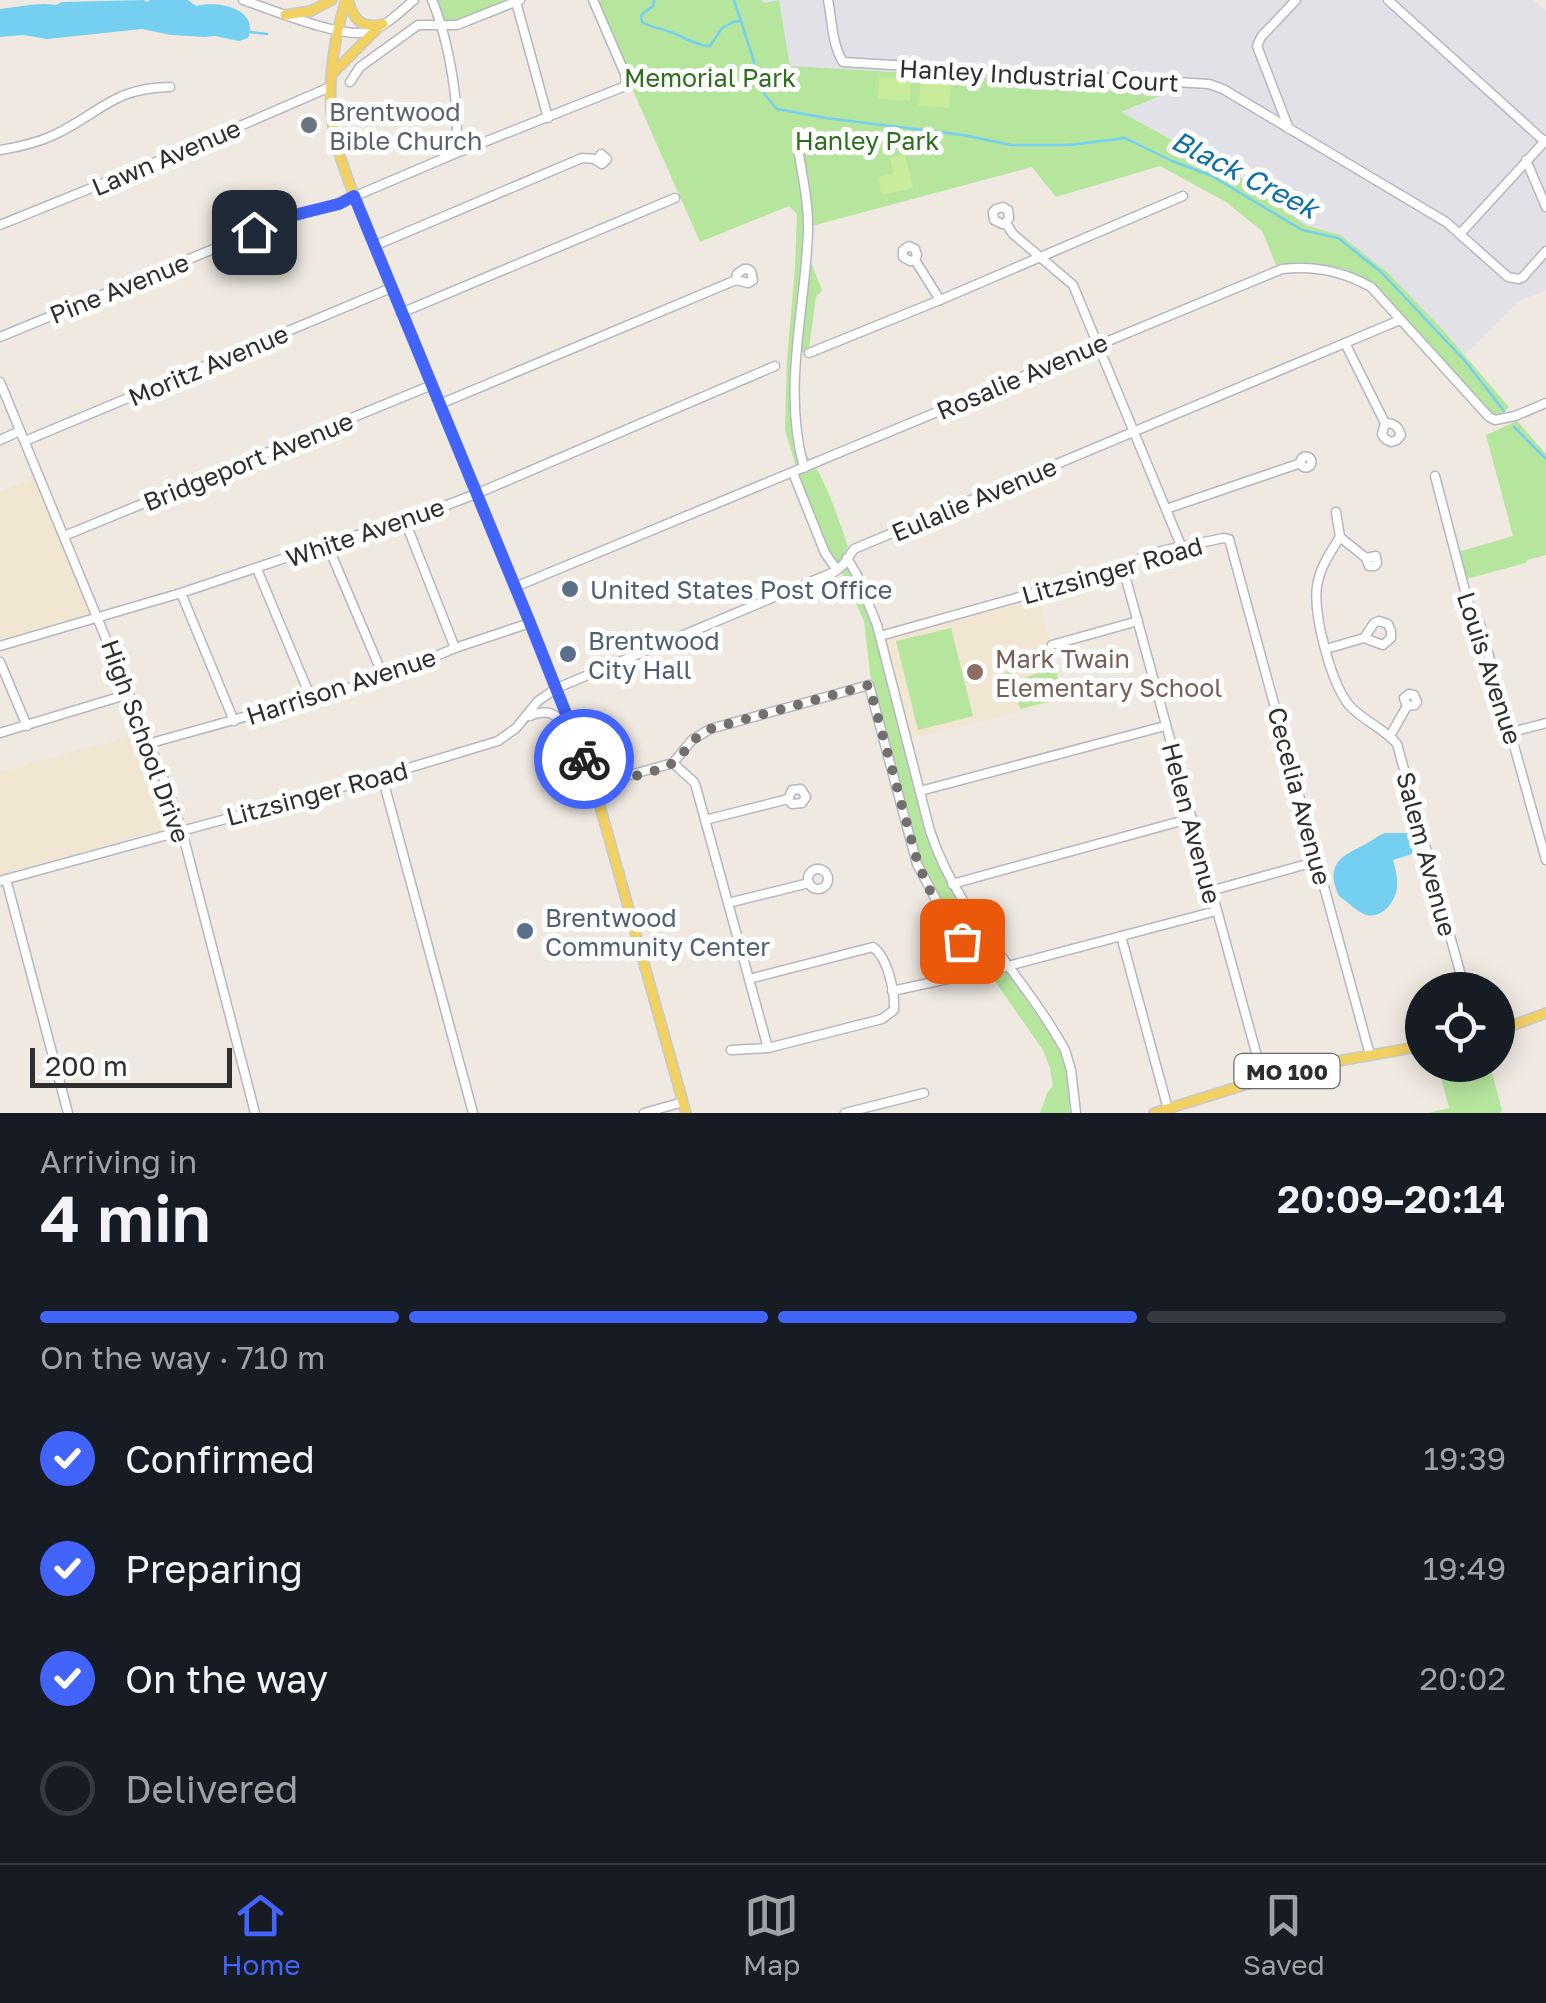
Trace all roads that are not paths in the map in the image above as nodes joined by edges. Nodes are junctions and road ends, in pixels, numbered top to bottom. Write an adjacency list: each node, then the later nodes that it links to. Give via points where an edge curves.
1 (243, 0): 11 (street)
2 (332, 0): 11 (main road)
3 (347, 0): 12 (main road, via 362,24); 14 (main road)
4 (414, 0): 12 (street)
5 (432, 0): 13 (street)
6 (594, 0): 19 (street, Pine Avenue, via 626,82)
7 (828, 0): 20 (street, Hanley Industrial Court, via 839,58 849,64 1209,84)
8 (1296, 0): 20 (street, via 1257,46)
9 (1388, 0): 22 (street)
10 (518, 1): 13 (street); 19 (street)
11 (285, 14): 14 (street)
12 (380, 26): 14 (street, via 356,34); 15 (main road)
13 (443, 26): 16 (street, via 414,27); 21 (street)
14 (338, 30): 15 (main road)
15 (332, 74): 18 (main road)
16 (350, 82)
17 (170, 87): 25 (street, via 117,96 54,135)
18 (330, 87): 29 (main road, via 335,140); 34 (street, Lawn Avenue)
19 (548, 118): 23 (street, Pine Avenue)
20 (1289, 129): 35 (street, Hanley Industrial Court)
21 (459, 134): 23 (street); 26 (street)
22 (1545, 140): 28 (street)
23 (473, 148): 26 (street, Pine Avenue)
24 (798, 148): 60 (street, via 808,227 794,421)
25 (0, 150)
26 (454, 154): 29 (street, Pine Avenue)
27 (597, 159): 36 (street, via 582,158)
28 (1526, 160): 32 (street); 35 (street)
29 (354, 196): 36 (main road); 45 (street, Pine Avenue, via 290,216)
30 (1184, 196): 38 (street)
31 (676, 198): 43 (street)
32 (1546, 208)
33 (1006, 223): 38 (street)
34 (0, 225)
35 (1460, 234): 37 (street, Hanley Industrial Court, via 1512,278 1523,276)
36 (374, 246): 41 (main road)
37 (1546, 252)
38 (1041, 256): 42 (street); 46 (street, via 1072,284)
39 (915, 260): 42 (street)
40 (736, 280): 53 (street)
41 (391, 288): 43 (main road); 58 (street, Moritz Avenue)
42 (940, 300): 48 (street)
43 (401, 313): 51 (main road)
44 (1400, 320): 46 (street, Rosalie Avenue, via 1352,276 1290,268); 47 (street, Eulalie Avenue); 52 (street, Rosalie Avenue, via 1489,417 1500,420)
45 (0, 337)
46 (1097, 344): 56 (street); 60 (street, Rosalie Avenue)
47 (1346, 344): 54 (street); 56 (street, Eulalie Avenue)
48 (809, 353)
49 (775, 366): 63 (street, White Avenue)
50 (0, 382): 55 (street, High School Drive)
51 (432, 385): 53 (main road); 67 (street, Bridgeport Avenue)
52 (1546, 403)
53 (440, 404): 63 (main road)
54 (1385, 423)
55 (20, 431): 57 (street); 58 (street, High School Drive)
56 (1134, 432): 64 (street); 72 (street, Eulalie Avenue, via 854,549)
57 (0, 440)
58 (25, 442): 67 (street, High School Drive)
59 (1301, 463): 64 (street)
60 (804, 468): 61 (street, Rosalie Avenue)
61 (794, 472): 76 (street, via 825,554); 77 (street, Rosalie Avenue)
62 (1435, 476): 100 (street, Louis Avenue)
63 (476, 494): 66 (street, White Avenue); 77 (main road)
64 (1166, 509): 71 (street)
65 (1336, 512): 68 (street)
66 (405, 521): 70 (street, White Avenue); 86 (street)
67 (64, 536): 79 (street, High School Drive)
68 (1340, 537): 73 (street); 87 (street, via 1317,584)
69 (1229, 539): 71 (street, Litzsinger Road); 113 (street, Cecelia Avenue)
70 (327, 544): 75 (street, White Avenue); 89 (street)
71 (1182, 548): 74 (street, Litzsinger Road)
72 (847, 558): 76 (street, Eulalie Avenue); 82 (street)
73 (1366, 558)
74 (1123, 568): 80 (street, Helen Avenue); 82 (street, Litzsinger Road)
75 (256, 569): 78 (street, White Avenue); 92 (street)
76 (838, 570): 90 (street)
77 (515, 587): 81 (main road)
78 (181, 593): 79 (street, White Avenue); 95 (street)
79 (99, 618): 85 (street, White Avenue); 91 (street, High School Drive)
80 (1138, 621): 84 (street); 98 (street, Helen Avenue)
81 (530, 623): 86 (street, Harrison Avenue); 90 (main road)
82 (880, 636): 107 (street)
83 (1364, 638): 87 (street)
84 (1052, 645)
85 (0, 646)
86 (455, 648): 89 (street, Harrison Avenue)
87 (1326, 649): 102 (street, via 1347,703)
88 (0, 662): 97 (street)
89 (384, 678): 92 (street, Harrison Avenue)
90 (556, 688): 94 (street, Litzsinger Road); 99 (main road)
91 (129, 694): 97 (street); 103 (street, High School Drive)
92 (311, 698): 95 (street, Harrison Avenue)
93 (1407, 706): 102 (street)
94 (526, 718): 99 (street, via 546,710); 105 (street, Litzsinger Road, via 498,741)
95 (234, 721): 103 (street, Harrison Avenue)
96 (1546, 723): 100 (street)
97 (27, 726): 101 (street)
98 (1165, 726): 107 (street); 109 (street, Helen Avenue)
99 (572, 730): 106 (main road)
100 (1512, 732): 112 (street, Louis Avenue)
101 (0, 734)
102 (1390, 736): 123 (street, Salem Avenue)
103 (150, 743): 111 (street, High School Drive)
104 (673, 763): 106 (street); 110 (street, via 694,782); 122 (street, via 710,729 869,685 918,864)
105 (382, 776): 111 (street, Litzsinger Road); 138 (street)
106 (594, 785): 134 (main road)
107 (920, 791): 116 (street)
108 (788, 799): 110 (street)
109 (1192, 818): 116 (street); 117 (street, Helen Avenue)
110 (706, 820): 118 (street)
111 (182, 830): 114 (street, Litzsinger Road); 137 (street, High School Drive)
112 (1546, 860)
113 (1318, 862): 117 (street); 131 (street, Cecelia Avenue)
114 (3, 880): 136 (street)
115 (809, 883): 118 (street)
116 (952, 884): 121 (street)
117 (1210, 891): 119 (street, Helen Avenue)
118 (728, 903): 124 (street)
119 (1216, 911): 120 (street); 132 (street, Helen Avenue)
120 (1120, 936): 121 (street); 135 (street)
121 (1008, 966): 122 (street); 142 (street, via 1065,1050)
122 (982, 971): 125 (street)
123 (1460, 972)
124 (749, 979): 125 (street, via 873,948); 128 (street)
125 (892, 992): 128 (street, via 894,1010 886,1017)
126 (1546, 1013): 127 (main road)
127 (1515, 1025)
128 (768, 1048): 130 (street)
129 (1405, 1049): 131 (main road, MO 100)
130 (731, 1050)
131 (1370, 1055): 132 (main road, MO 100)
132 (1262, 1078): 135 (main road, MO 100)
133 (924, 1092): 141 (street)
134 (683, 1102): 139 (street); 140 (main road)
135 (1168, 1109): 143 (main road, MO 100)
136 (68, 1113)
137 (255, 1113)
138 (474, 1113)
139 (644, 1113)
140 (686, 1113)
141 (846, 1113)
142 (1076, 1113)
143 (1154, 1113)

